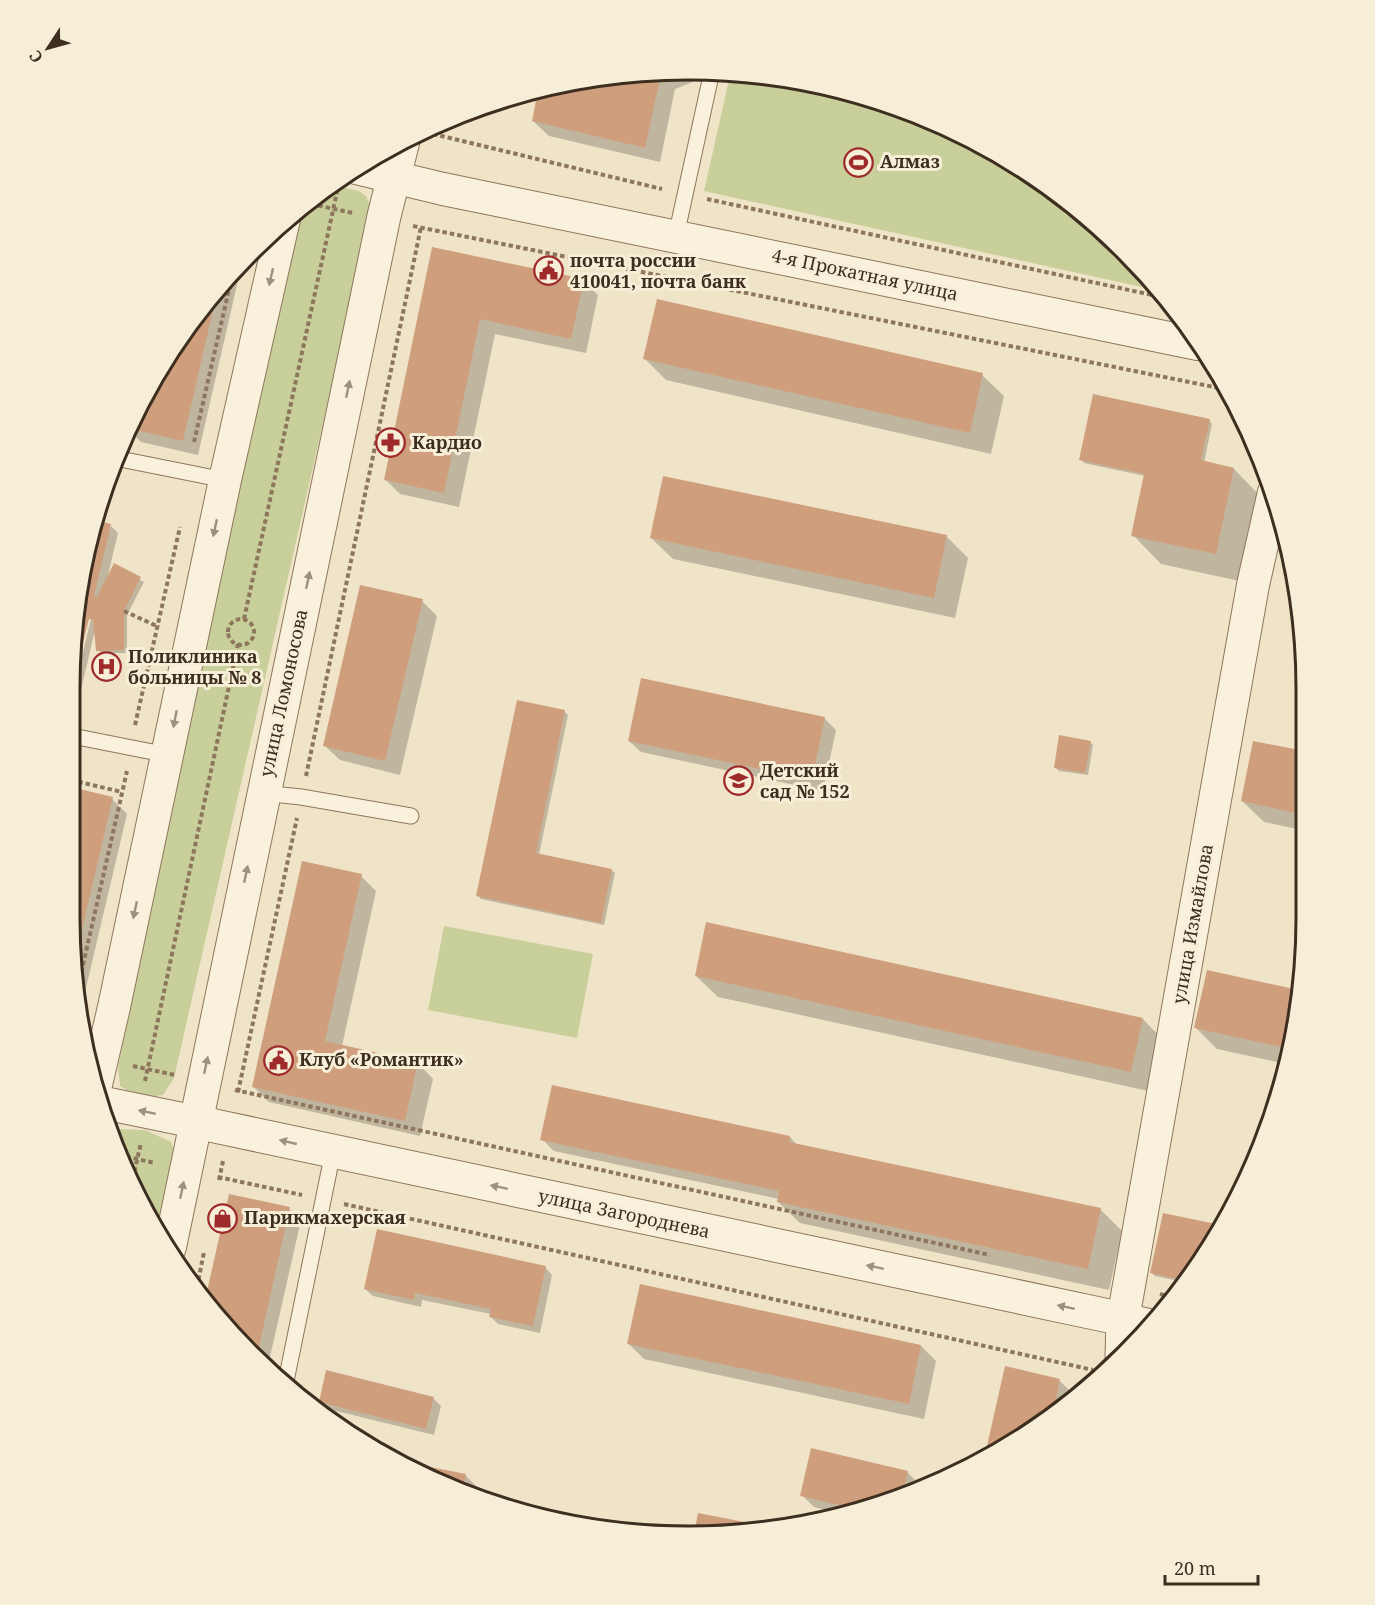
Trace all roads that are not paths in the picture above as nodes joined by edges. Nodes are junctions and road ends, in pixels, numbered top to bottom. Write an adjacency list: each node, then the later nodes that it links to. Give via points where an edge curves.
1 (710, 81): 5 (lane)
2 (400, 152): 4 (street, улица Ломоносова)
3 (358, 177): 4 (street, 4-я Прокатная улица)
4 (393, 177): 5 (street, 4-я Прокатная улица); 13 (street, улица Ломоносова, one-way to 4)
5 (676, 236): 7 (street, 4-я Прокатная улица)
6 (280, 237): 9 (street, one-way to 9)
7 (1187, 342)
8 (124, 460): 9 (lane)
9 (225, 480): 12 (street, one-way to 12)
10 (1269, 512): 20 (street, улица Измайлова, via 1253,585 1129,1285)
11 (80, 738): 12 (lane)
12 (168, 755): 15 (street, one-way to 15)
13 (263, 792): 14 (lane); 17 (street, улица Ломоносова, one-way to 13)
14 (411, 816)
15 (99, 1069)
16 (109, 1104): 17 (street, улица Загороднева, one-way to 16)
17 (196, 1122): 18 (street, улица Загороднева, one-way to 17); 19 (street, улица Ломоносова, one-way to 17)
18 (333, 1152): 20 (street, улица Загороднева, one-way to 18); 21 (lane)
19 (172, 1239)
20 (1136, 1322)
21 (287, 1375)

